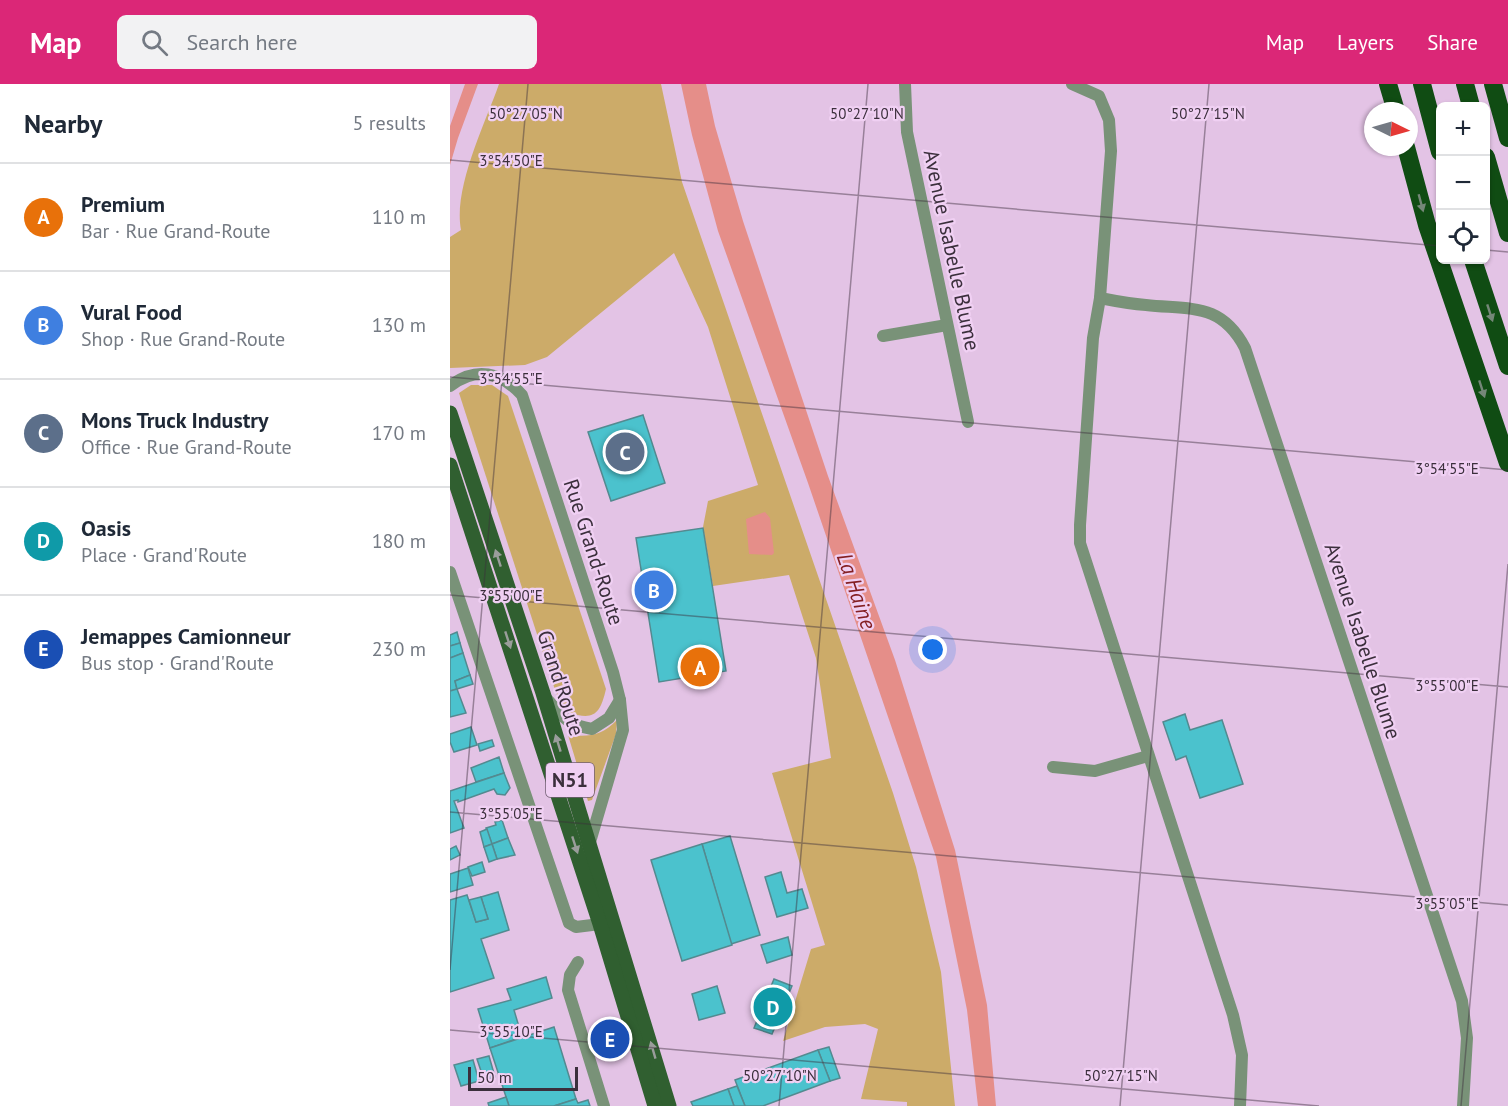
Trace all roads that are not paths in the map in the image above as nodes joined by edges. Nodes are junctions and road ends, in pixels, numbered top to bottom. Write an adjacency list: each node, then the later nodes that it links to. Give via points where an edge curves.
1 (905, 84): 16 (street, Avenue Isabelle Blume, via 907,132)
2 (1072, 84): 15 (street, via 1099,96 1109,120 1111,151)
3 (1388, 84): 7 (highway)
4 (1422, 84): 9 (highway)
5 (1464, 84): 8 (highway)
6 (1493, 84): 10 (highway)
7 (1393, 102)
8 (1470, 102)
9 (1436, 137)
10 (1508, 138)
11 (1408, 156): 22 (highway, one-way to 22, via 1427,225)
12 (1490, 174): 13 (highway)
13 (1508, 233)
14 (1474, 264): 18 (highway, one-way to 18)
15 (1100, 298): 27 (street, via 1093,338 1079,535); 36 (street, Avenue Isabelle Blume, via 1203,310 1227,323 1245,348 1462,1001 1467,1038)
16 (947, 325): 17 (street); 21 (street, Avenue Isabelle Blume)
17 (883, 336)
18 (1508, 366)
19 (450, 386): 26 (street, Rue Grand-Route, via 460,379 492,374 505,379 522,395)
20 (450, 413): 25 (main road, Grand'Route / N51, one-way to 20)
21 (968, 422)
22 (1508, 463)
23 (450, 465): 30 (main road, Grand'Route / N51, one-way to 30)
24 (450, 572): 30 (street, via 569,923 576,927)
25 (543, 693): 26 (street, via 562,717 576,726 592,729 609,718); 29 (main road, Grand'Route / N51, one-way to 25)
26 (620, 700): 29 (street, via 623,730)
27 (1148, 756): 28 (street, via 1095,771); 35 (street, via 1233,1015 1242,1055)
28 (1053, 767)
29 (590, 842): 34 (main road, Grand'Route / N51, one-way to 29)
30 (600, 924): 33 (main road, Grand'Route / N51)
31 (578, 962): 32 (street, via 570,975 568,990)
32 (604, 1106)
33 (655, 1106)
34 (669, 1106)
35 (1240, 1106)
36 (1463, 1106)

